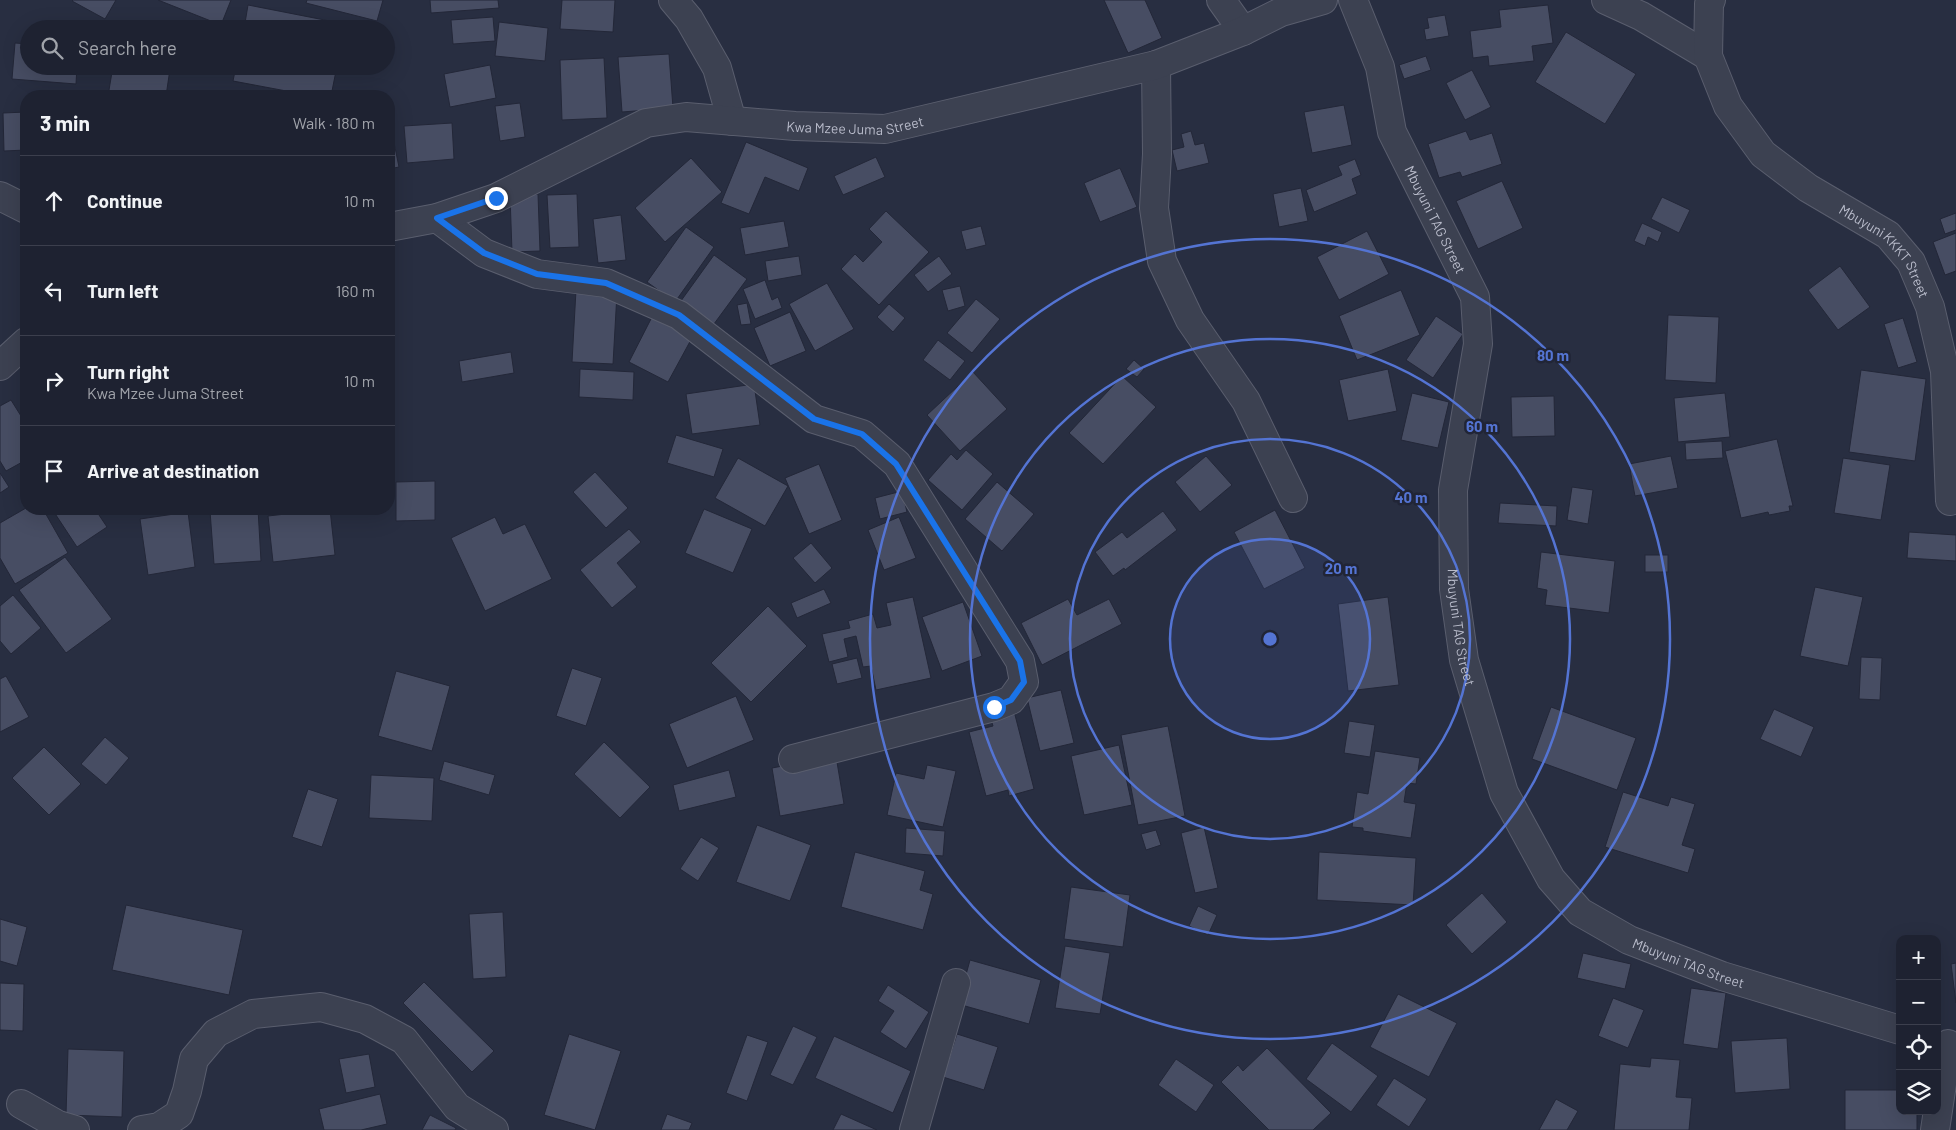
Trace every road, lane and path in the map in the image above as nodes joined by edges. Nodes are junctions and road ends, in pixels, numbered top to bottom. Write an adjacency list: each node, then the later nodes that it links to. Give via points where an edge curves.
1 (673, 0): 10 (street, via 717,68)
2 (1221, 0): 7 (street)
3 (1323, 0): 7 (street, Kwa Mzee Juma Street, via 1282,12)
4 (1353, 0): 21 (street, Mbuyuni TAG Street, via 1380,67 1392,132 1475,297 1478,344 1453,490 1454,589 1464,660 1504,793 1551,878 1580,912 1629,940 1722,976)
5 (1606, 0): 8 (street, via 1641,16)
6 (1711, 0): 8 (street, Mbuyuni KKKT Street)
7 (1243, 32): 9 (street, Kwa Mzee Juma Street)
8 (1708, 56): 18 (street, Mbuyuni KKKT Street, via 1728,106 1763,154 1808,188 1888,234 1910,262 1930,307 1945,371)
9 (1156, 65): 10 (street, Kwa Mzee Juma Street, via 885,129); 17 (street, via 1154,208 1162,261 1190,320 1246,401)
10 (732, 121): 13 (street, Kwa Mzee Juma Street, via 686,117 646,123 496,198)
11 (0, 196): 12 (street)
12 (20, 206)
13 (437, 218): 14 (street, Kwa Mzee Juma Street); 19 (street, via 484,253 537,274 606,283 679,315 814,419 862,434 896,464 1020,661 1024,682 1011,700 994,707)
14 (395, 226)
15 (20, 348): 16 (street)
16 (0, 366)
17 (1293, 498)
18 (1950, 501)
19 (793, 759)
20 (956, 984): 27 (street)
21 (1896, 1029)
22 (1947, 1043): 28 (street)
23 (21, 1104): 24 (street, via 58,1125)
24 (75, 1130)
25 (142, 1130): 26 (street, via 159,1127 179,1114 194,1059 216,1033 253,1014 321,1007 366,1020 404,1040 457,1107)
26 (494, 1130)
27 (914, 1130)
28 (1935, 1130)

